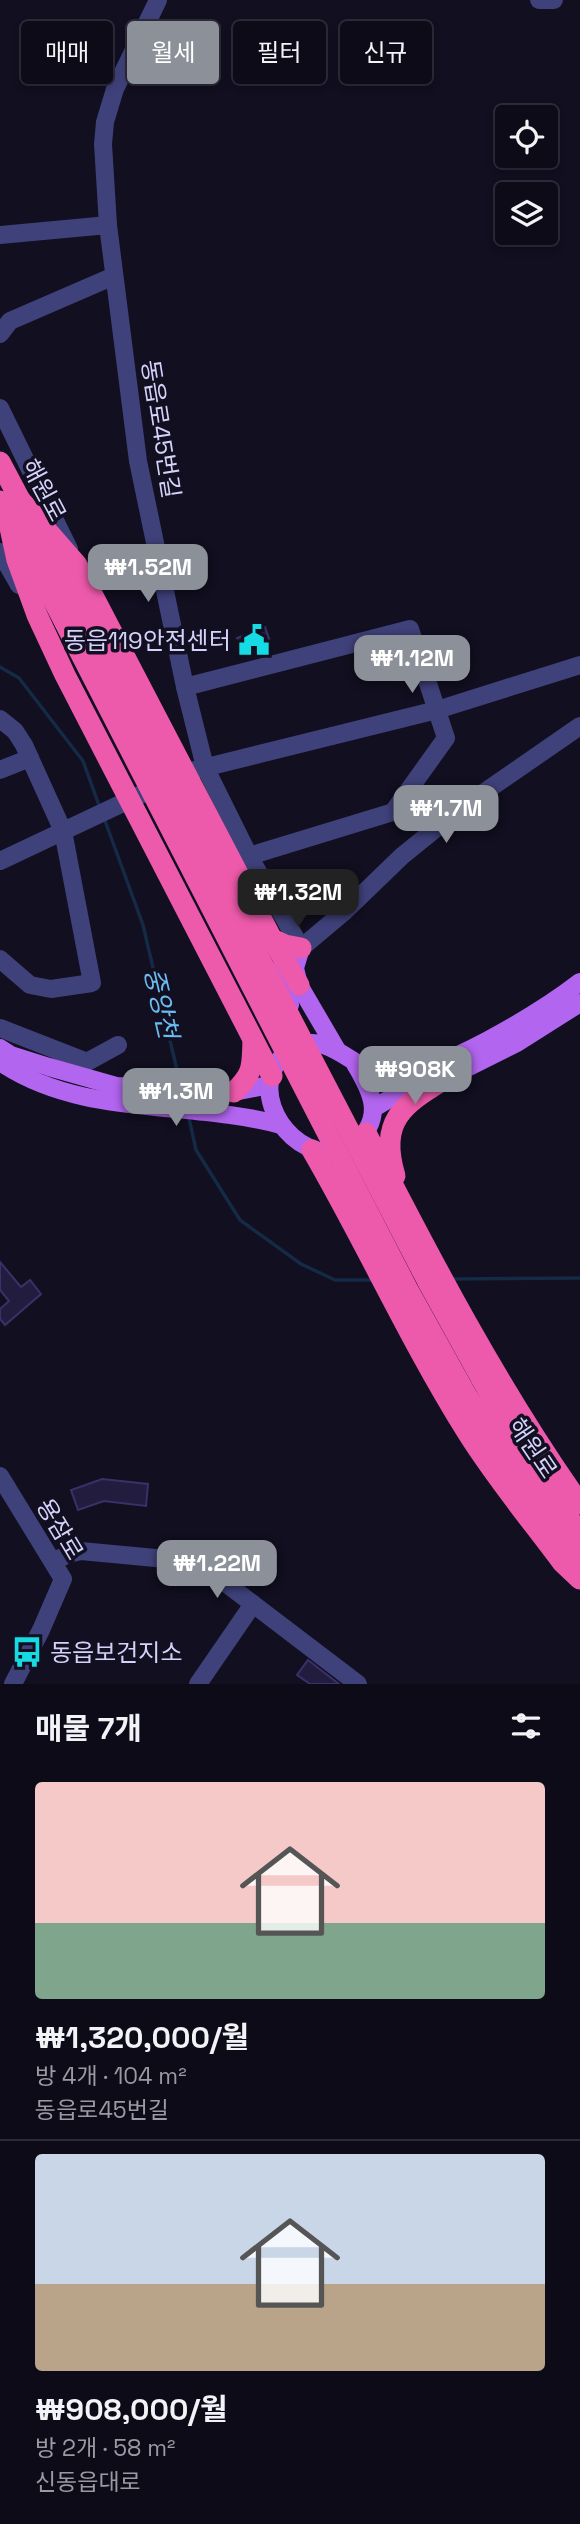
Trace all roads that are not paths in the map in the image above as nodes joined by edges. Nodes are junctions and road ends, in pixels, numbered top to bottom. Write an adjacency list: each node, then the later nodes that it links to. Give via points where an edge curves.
1 (158, 0): 4 (street, 동읍로45번길, via 104,122)
2 (539, 0): 3 (street)
3 (554, 0)
4 (108, 225): 5 (street); 6 (street, 동읍로45번길)
5 (0, 235)
6 (114, 270): 7 (street); 8 (street, via 10,321); 16 (street, 동읍로45번길, via 138,461)
7 (0, 315)
8 (0, 334)
9 (0, 408): 13 (street)
10 (0, 462): 11 (highway, 해원로)
11 (9, 506): 13 (highway, 해원로); 13 (highway); 14 (highway, via 17,561)
12 (0, 552): 14 (street)
13 (62, 577): 22 (highway); 53 (highway, 해원로, bridge, via 416,1259 530,1463); 54 (highway, 해원로, bridge, via 407,1288 468,1398)
14 (37, 615): 23 (highway)
15 (580, 665): 17 (street)
16 (185, 687): 17 (street, via 410,629); 22 (street, 동읍로45번길)
17 (437, 710): 22 (street); 25 (street, via 446,738 393,812)
18 (0, 719): 20 (street, via 15,731)
19 (580, 726): 28 (street, via 460,809)
20 (30, 758): 21 (street); 24 (street)
21 (0, 770)
22 (196, 770): 23 (street); 25 (street, 동읍로45번길); 27 (highway)
23 (125, 802): 24 (street); 35 (highway)
24 (67, 829): 26 (street); 29 (street, via 92,983 51,989 30,985)
25 (249, 856): 28 (street, 동읍로45번길)
26 (0, 862)
27 (272, 939): 28 (highway); 30 (highway)
28 (301, 948): 30 (main road); 32 (main road, via 295,968)
29 (0, 959)
30 (283, 960): 32 (highway); 37 (main road)
31 (580, 982): 41 (main road, via 512,1028 412,1072 387,1075)
32 (299, 985): 39 (main road)
33 (580, 1003): 42 (main road, via 517,1043)
34 (0, 1028): 36 (street, via 87,1062)
35 (253, 1040): 43 (highway); 44 (highway, via 249,1078)
36 (118, 1045)
37 (297, 1046): 39 (main road, via 323,1043); 43 (main road, via 277,1062)
38 (0, 1048): 45 (main road)
39 (337, 1051): 41 (main road)
40 (0, 1062): 45 (main road, via 42,1083)
41 (355, 1064): 46 (main road)
42 (445, 1079): 46 (main road, via 408,1088); 50 (highway, via 398,1113 390,1137)
43 (271, 1080): 44 (main road); 47 (main road, via 274,1113)
44 (234, 1092): 45 (main road)
45 (116, 1094): 47 (main road)
46 (374, 1108): 48 (main road)
47 (281, 1125): 49 (main road)
48 (366, 1133): 49 (main road, via 349,1149); 50 (highway)
49 (312, 1150): 56 (highway, via 468,1433 562,1562)
50 (404, 1205): 52 (highway, via 536,1442)
51 (0, 1476): 55 (street, 용잠로)
52 (580, 1504)
53 (580, 1534)
54 (580, 1560)
55 (53, 1562): 57 (street, via 81,1551 198,1562); 58 (street, 용잠로, via 63,1578)
56 (580, 1579)
57 (253, 1604): 59 (street); 60 (street)
58 (21, 1681)
59 (198, 1684)
60 (358, 1684)

